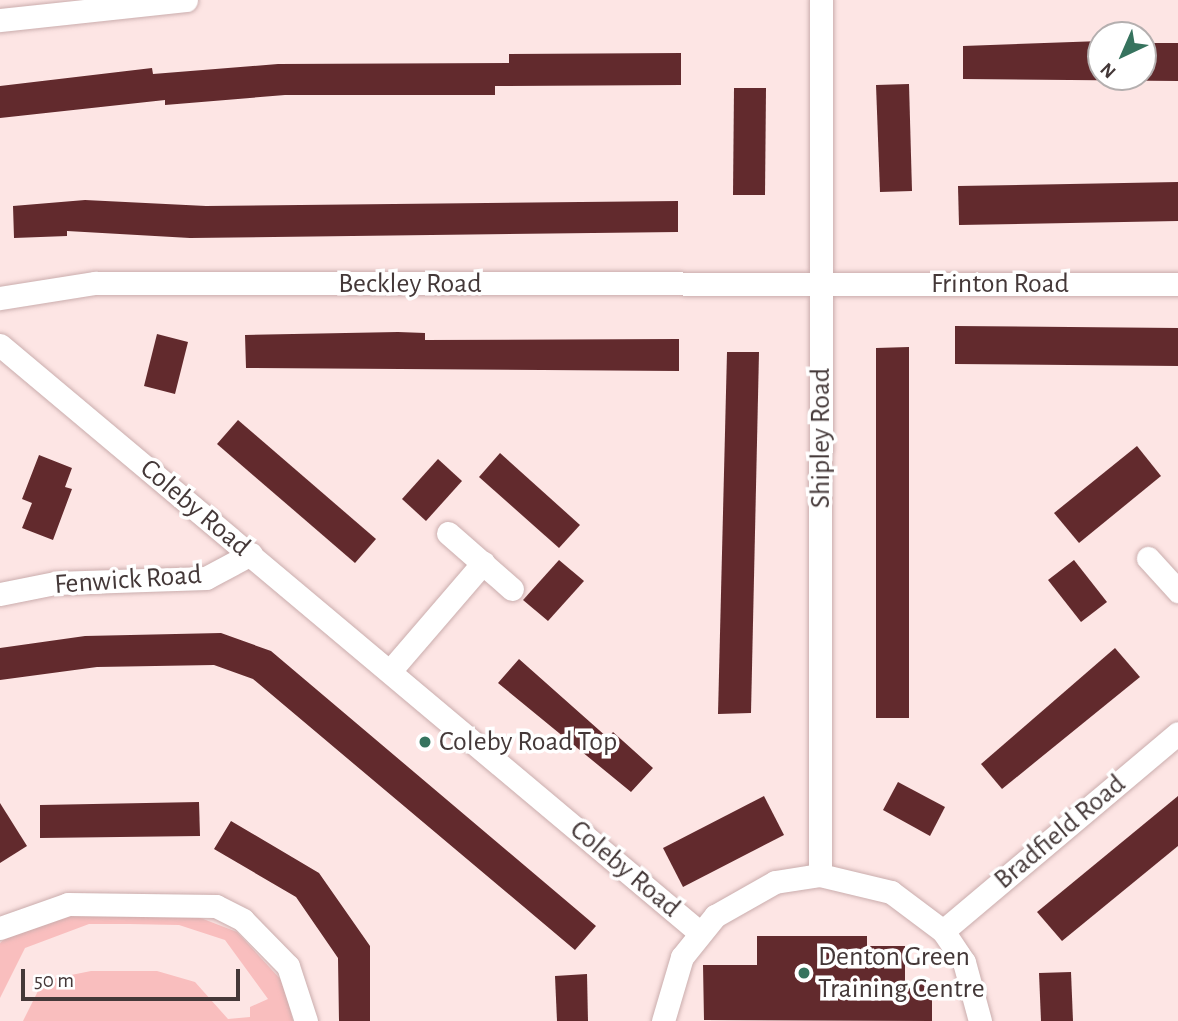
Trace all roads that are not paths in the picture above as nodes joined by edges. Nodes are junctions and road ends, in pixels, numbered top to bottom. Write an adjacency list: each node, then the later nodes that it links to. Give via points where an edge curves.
1 (186, 0): 3 (street)
2 (821, 0): 5 (street, Shipley Road)
3 (0, 20)
4 (1178, 284): 5 (street, Frinton Road)
5 (822, 285): 6 (street, Beckley Road, via 95,284); 17 (street, Shipley Road)
6 (0, 298)
7 (0, 345): 9 (street, Coleby Road)
8 (448, 533): 11 (street)
9 (251, 554): 14 (street, Fenwick Road, via 206,578 55,583); 15 (street, Coleby Road)
10 (1147, 558): 13 (street)
11 (483, 563): 12 (street); 15 (street)
12 (512, 589)
13 (1178, 591)
14 (0, 594)
15 (390, 671): 20 (street, Coleby Road)
16 (1178, 733): 19 (street, Bradfield Road)
17 (820, 876): 19 (street, via 891,892); 20 (street, via 775,882 737,899)
18 (0, 928): 21 (street, via 68,904 216,906 243,920 288,966)
19 (943, 931): 23 (street, via 964,962)
20 (699, 932): 22 (street, via 668,989)
21 (306, 1021)
22 (663, 1021)
23 (980, 1021)

